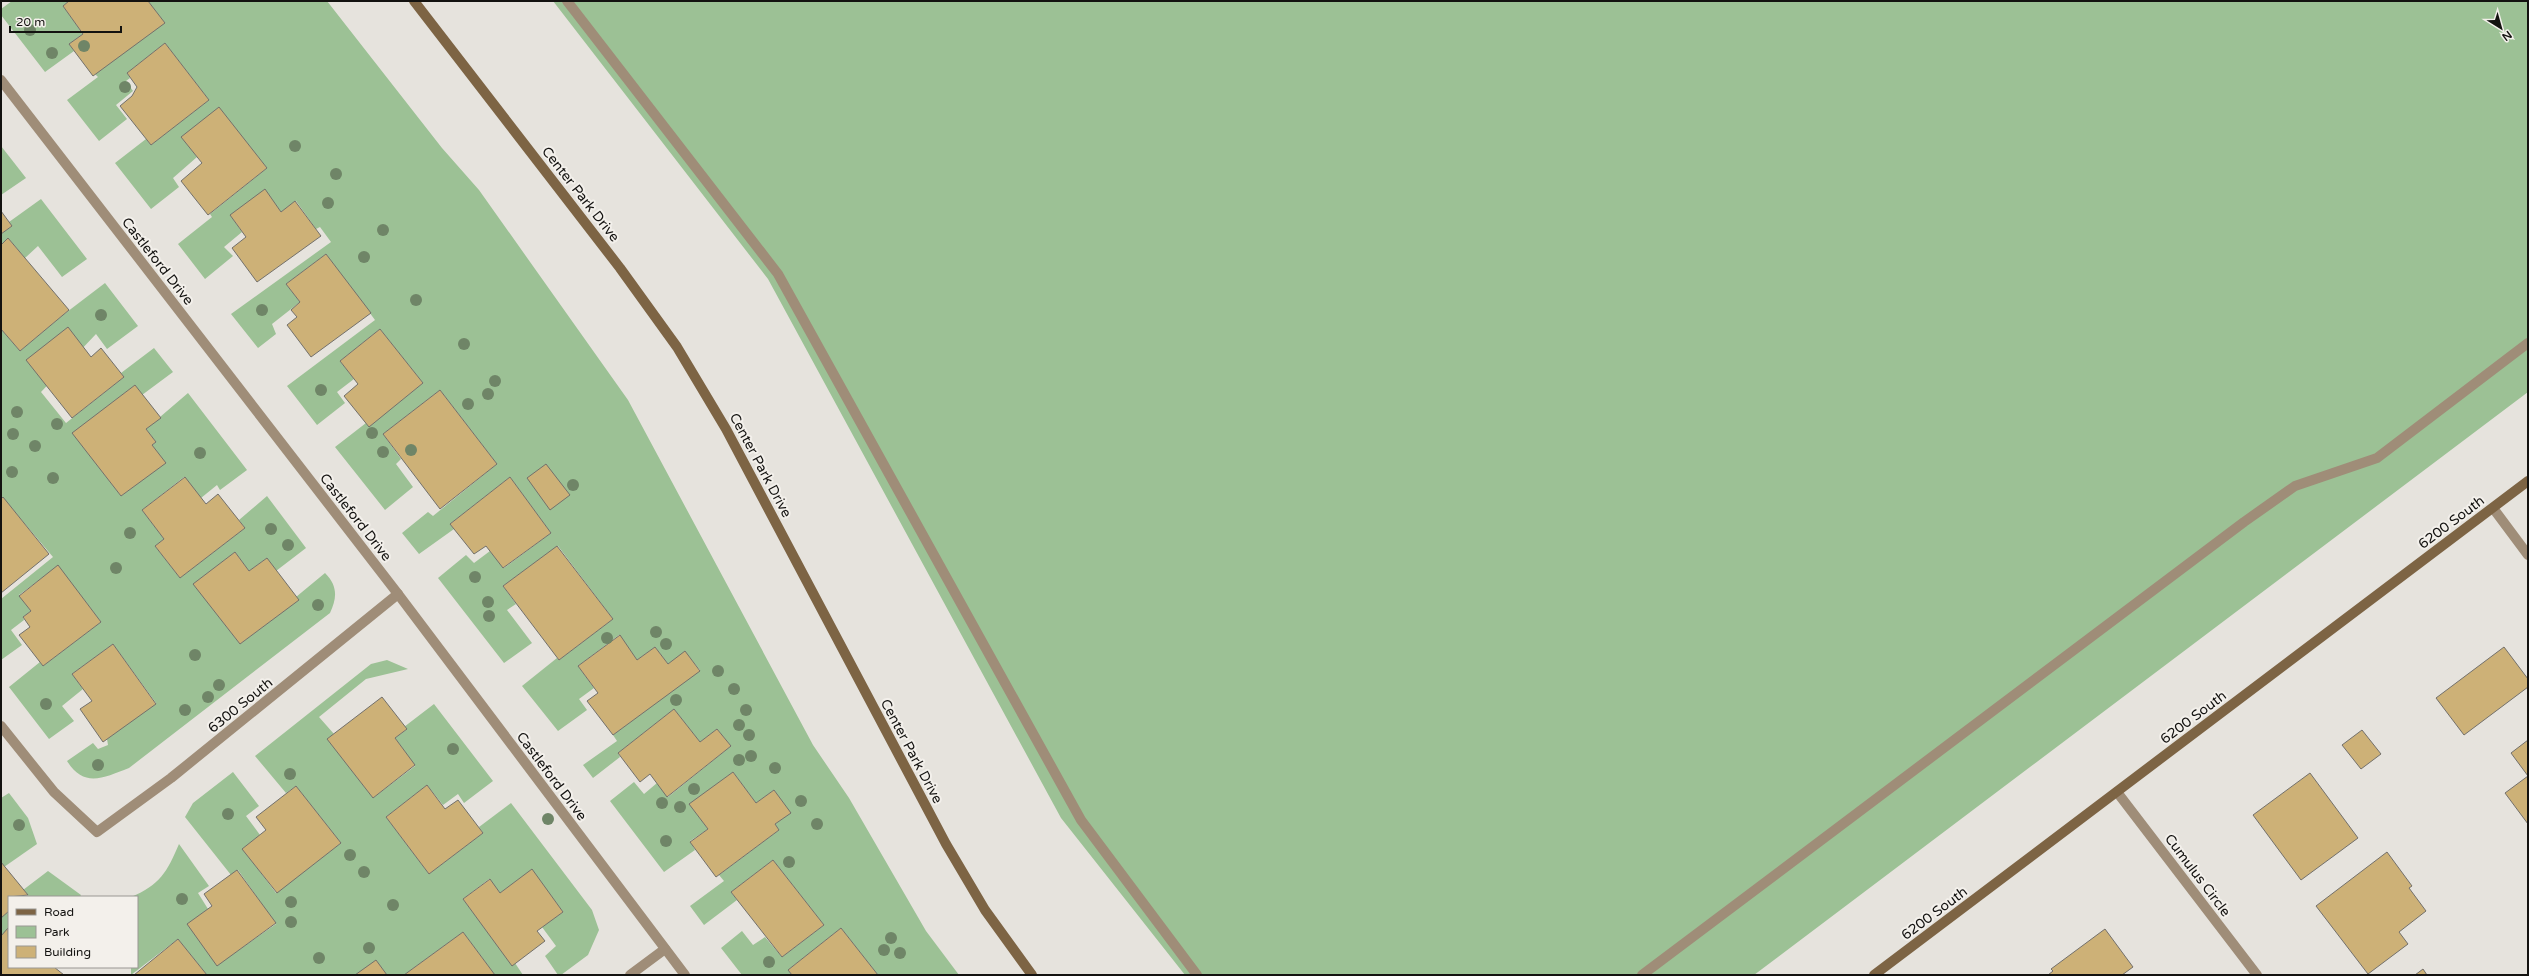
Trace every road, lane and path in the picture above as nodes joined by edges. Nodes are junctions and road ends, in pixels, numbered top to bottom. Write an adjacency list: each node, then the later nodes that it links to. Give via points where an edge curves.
1 (414, 1): 14 (street, Center Park Drive, via 620,268 677,347 726,429 946,844 985,910)
2 (567, 1): 15 (street, via 778,274 1070,801)
3 (1, 80): 8 (street, Castleford Drive)
4 (2528, 344): 16 (street, via 2377,458 2295,486 2244,522)
5 (2528, 481): 6 (street, 6200 South)
6 (2493, 508): 7 (street); 10 (street, 6200 South)
7 (2528, 555)
8 (398, 594): 9 (street, 6300 South, via 171,778 97,832 54,792); 11 (street, Castleford Drive)
9 (1, 726)
10 (2117, 792): 17 (street, 6200 South); 18 (street, Cumulus Circle)
11 (665, 949): 12 (street); 13 (street, Castleford Drive)
12 (630, 975)
13 (685, 975)
14 (1032, 975)
15 (1197, 975)
16 (1642, 975)
17 (1874, 975)
18 (2256, 975)

